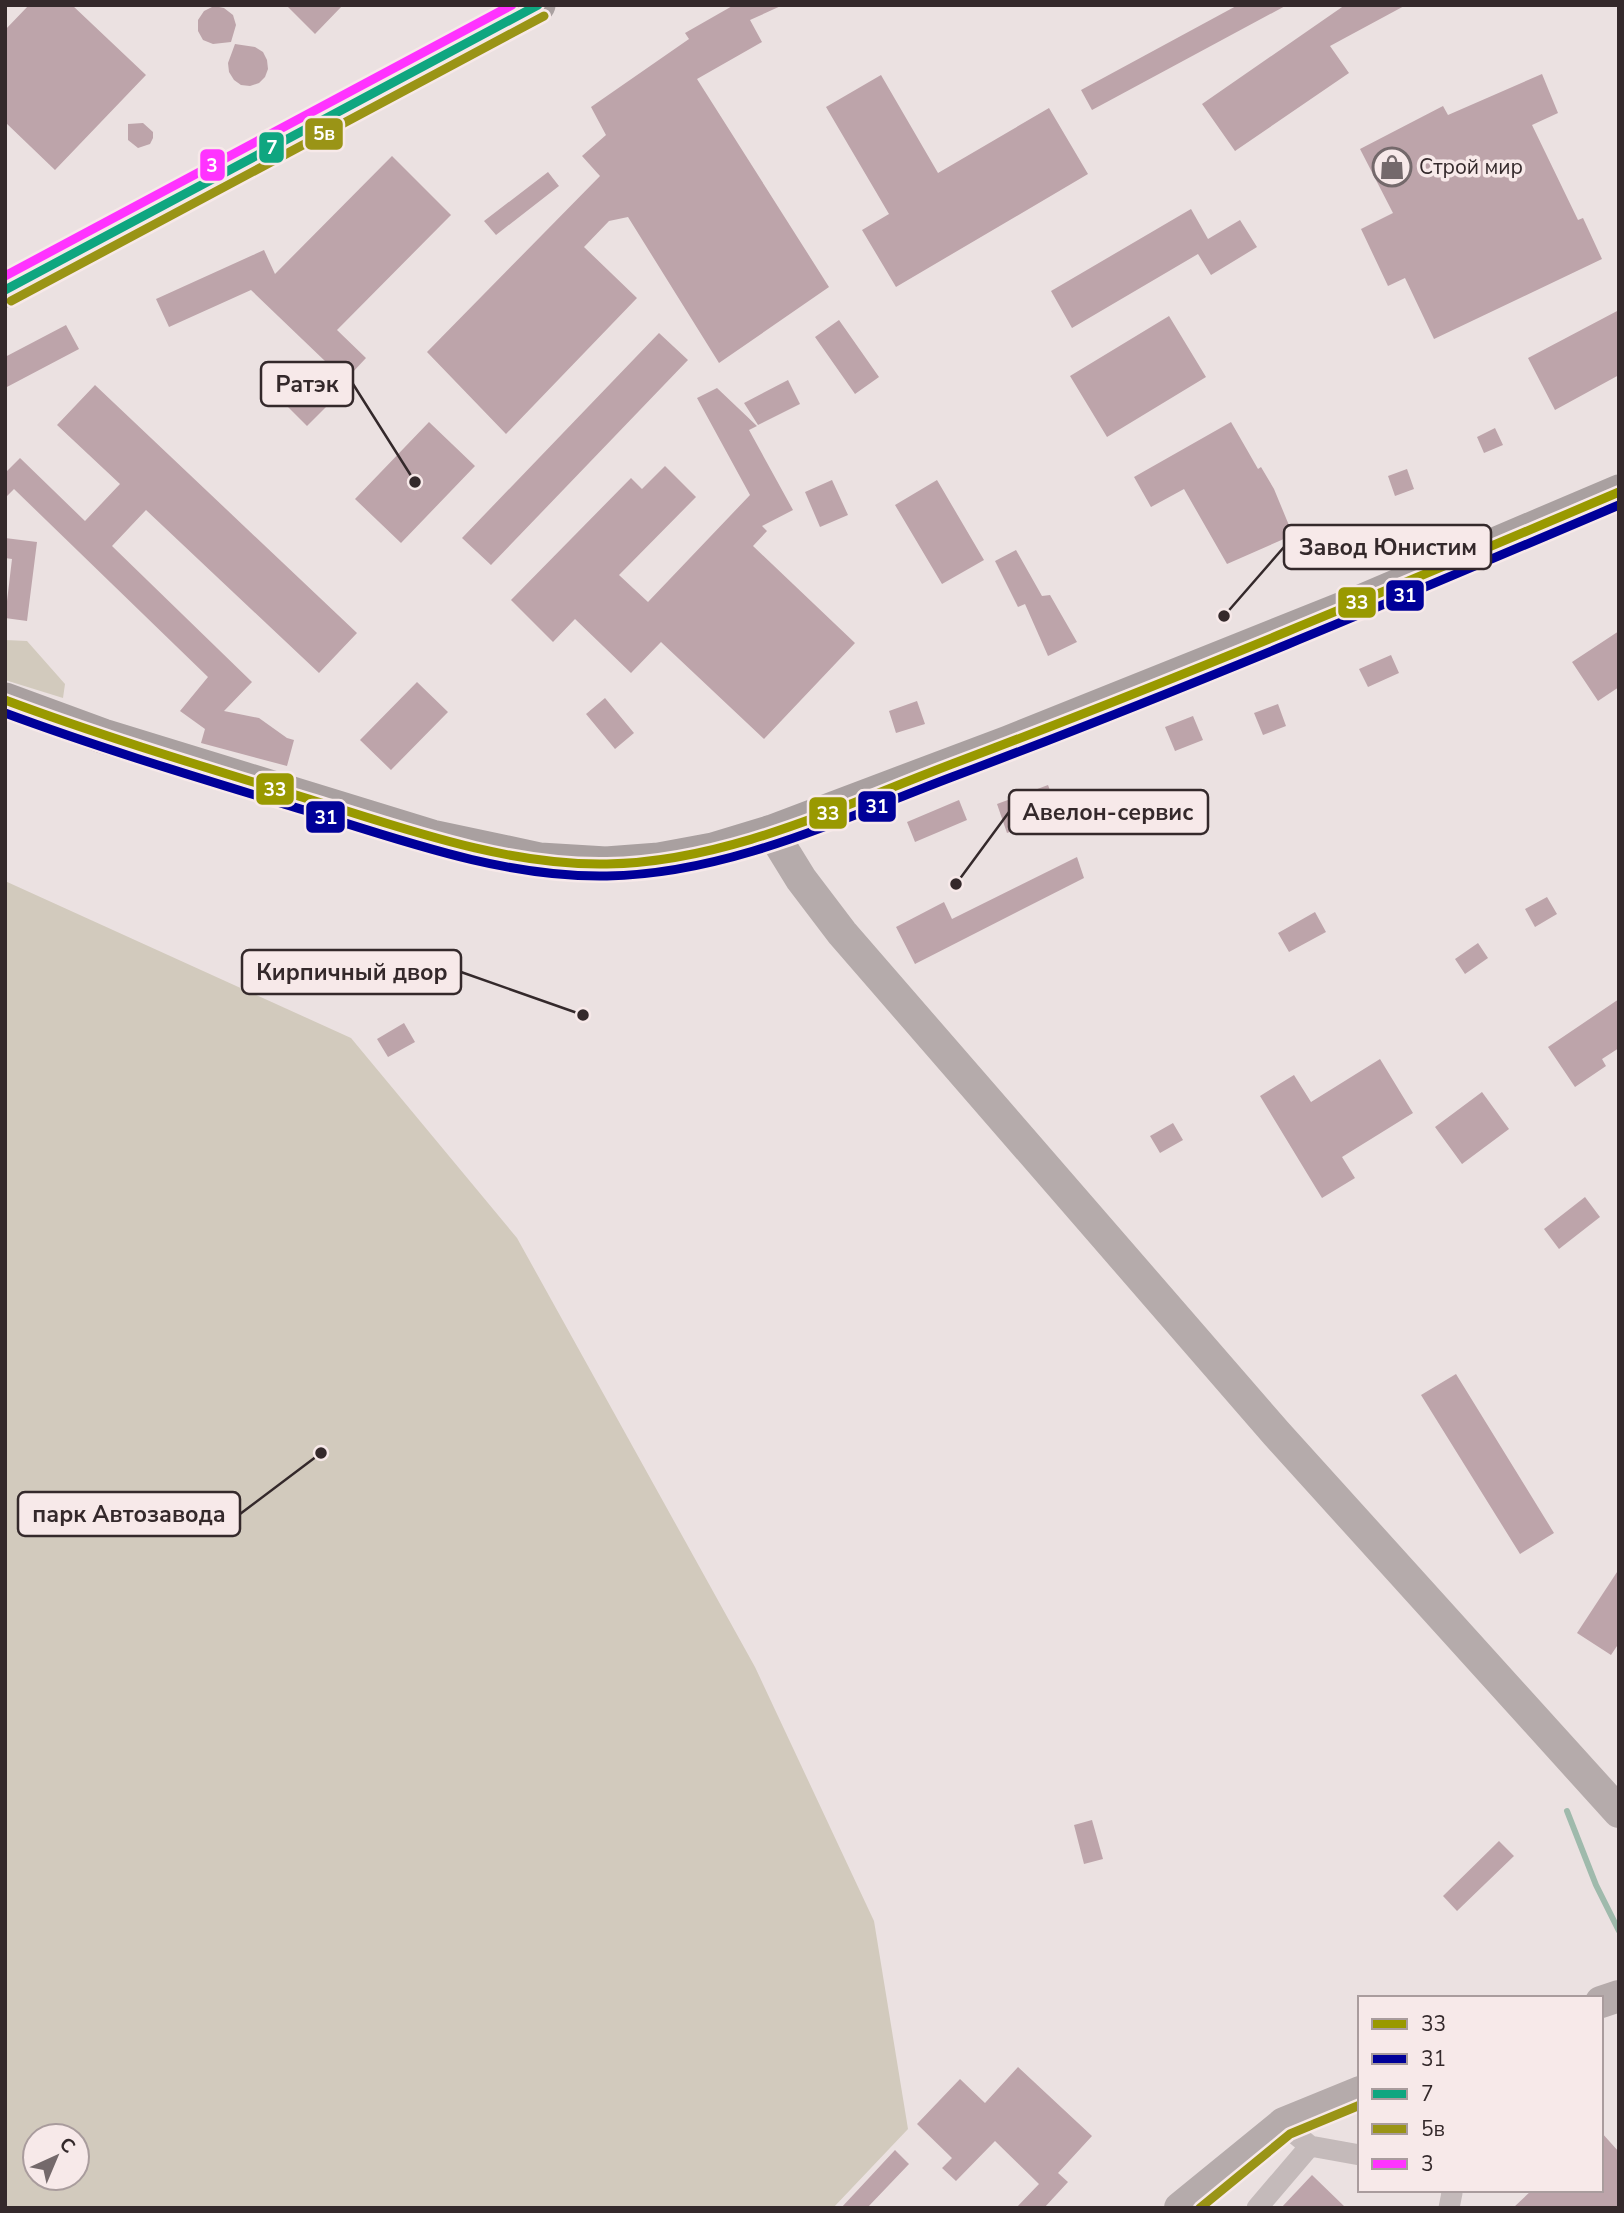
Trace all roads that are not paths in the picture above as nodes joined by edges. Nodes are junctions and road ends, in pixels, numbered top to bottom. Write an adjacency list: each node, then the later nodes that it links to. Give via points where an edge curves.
1 (538, 5): 2 (main road)
2 (5, 290)
3 (1619, 492): 5 (main road, via 1363,601)
4 (5, 700): 5 (main road, via 103,736 432,837 540,860 606,864 659,860)
5 (772, 832): 6 (street, via 801,879 877,974 1267,1423)
6 (1619, 1812)
7 (1358, 2093): 9 (street, via 1284,2123)
8 (1358, 2154): 10 (street, via 1302,2140)
9 (1180, 2208)
10 (1257, 2208)

